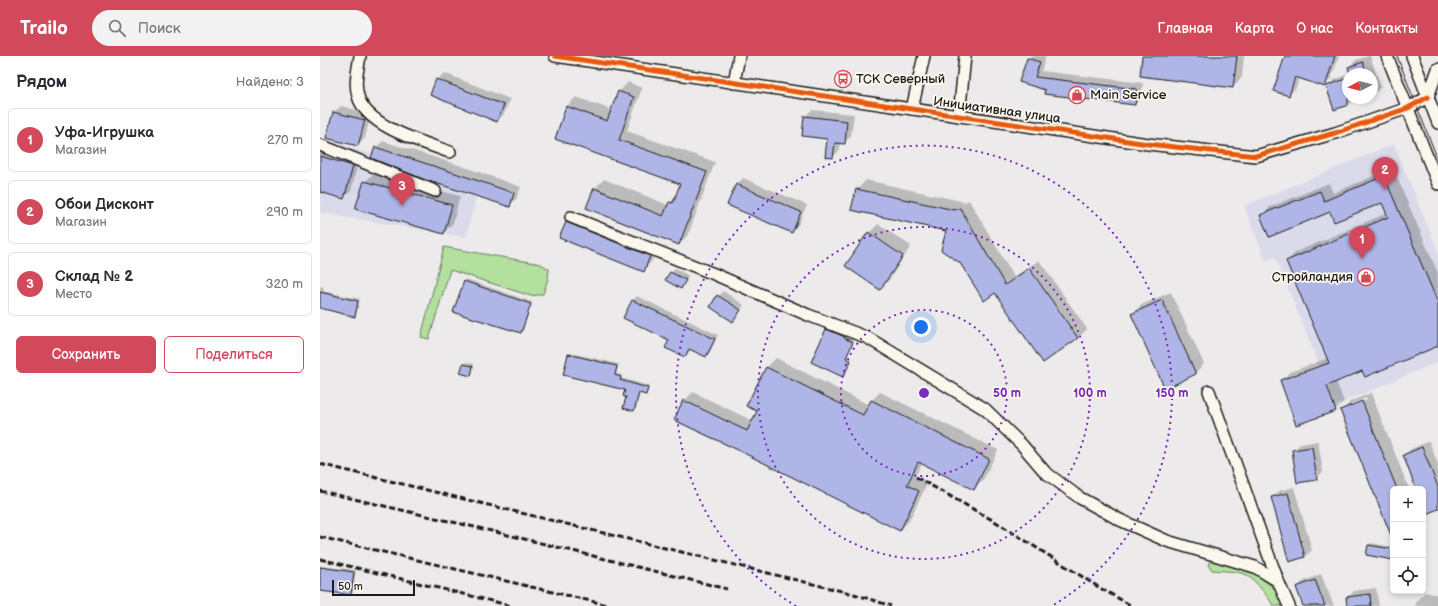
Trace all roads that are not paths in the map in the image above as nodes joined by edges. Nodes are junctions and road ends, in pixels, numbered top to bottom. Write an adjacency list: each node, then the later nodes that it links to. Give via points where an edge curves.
1 (360, 56): 16 (street, via 356,75 358,97 370,116 415,140)
2 (555, 56): 9 (street, Инициативная улица)
3 (739, 56): 9 (street)
4 (924, 56): 12 (street)
5 (965, 56): 13 (street)
6 (1387, 56): 11 (street)
7 (1412, 56): 10 (street)
8 (1438, 69): 10 (street)
9 (734, 83): 12 (street, Инициативная улица)
10 (1428, 97): 11 (street, Инициативная улица); 14 (street)
11 (1408, 108): 13 (street, Инициативная улица, via 1256,156 1148,144); 17 (street)
12 (912, 109): 13 (street, Инициативная улица)
13 (959, 116)
14 (1438, 123)
15 (320, 145): 18 (street)
16 (450, 152)
17 (1438, 184)
18 (435, 191)
19 (572, 216): 21 (street, via 868,338 986,409 1045,472 1080,498 1167,541 1255,567)
20 (1209, 392): 21 (street)
21 (1278, 581): 22 (street)
22 (1289, 606)

